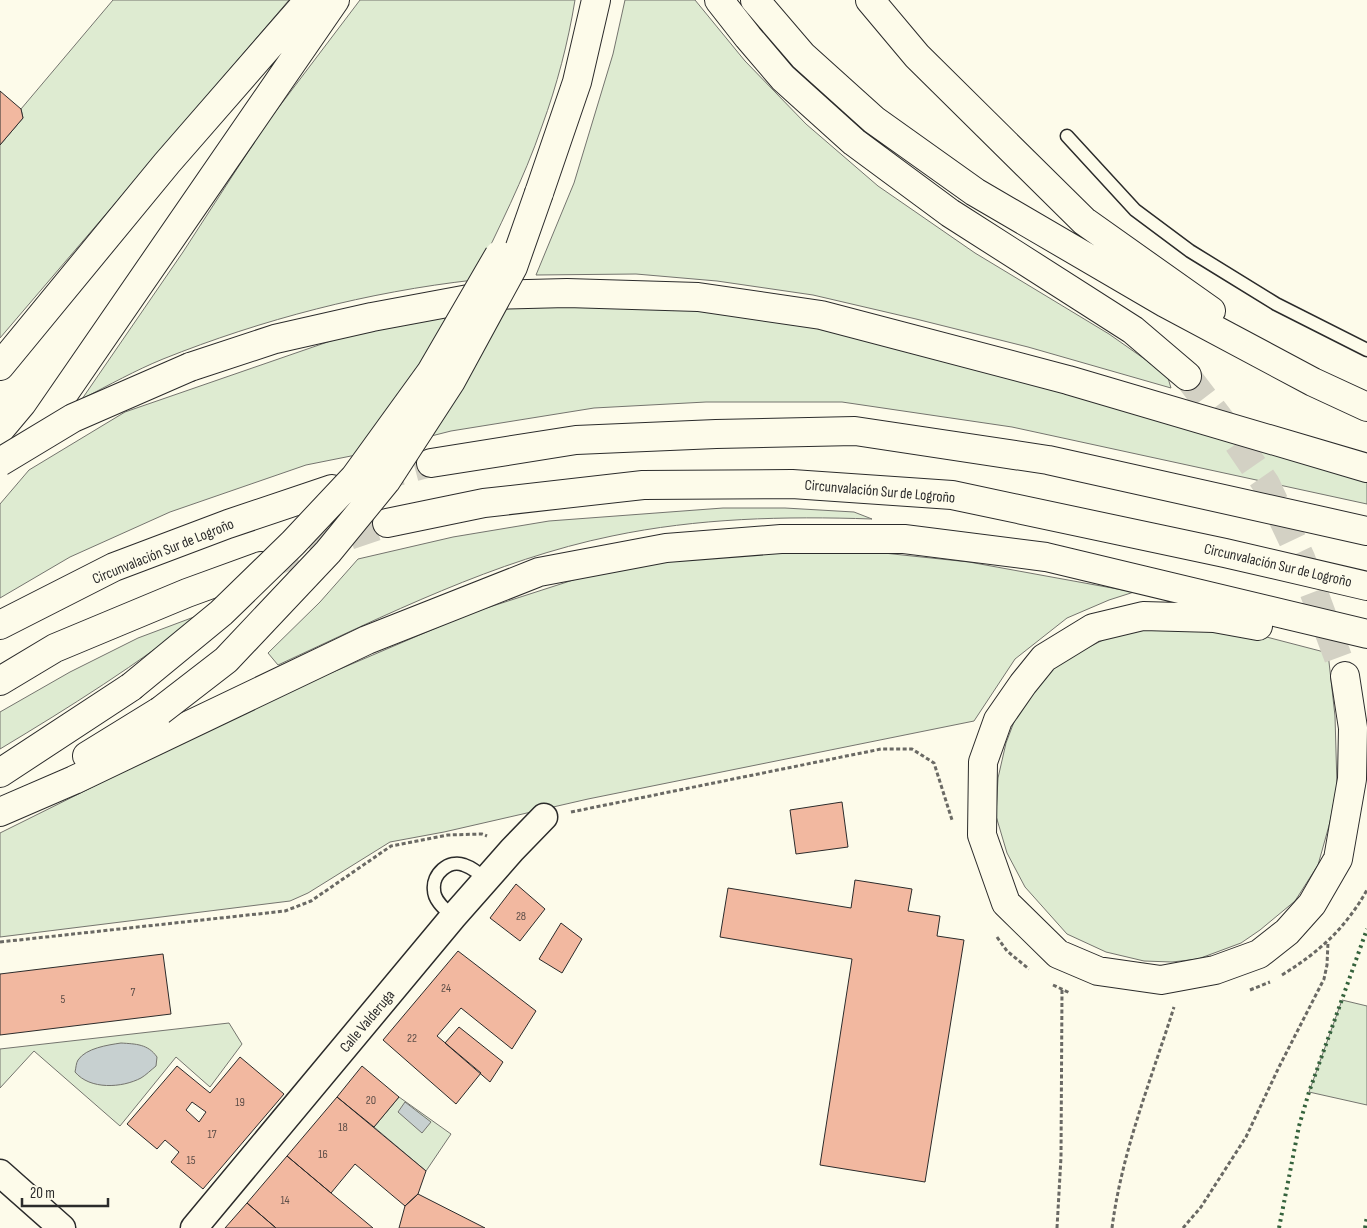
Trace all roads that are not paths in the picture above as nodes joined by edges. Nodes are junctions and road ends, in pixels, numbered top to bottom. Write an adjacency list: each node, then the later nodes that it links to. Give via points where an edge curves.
1 (309, 0): 10 (highway, via 168,163)
2 (335, 0): 17 (highway, via 45,421)
3 (596, 0): 8 (highway, via 577,82)
4 (719, 0): 11 (highway, via 783,78 854,142 950,213 1133,330)
5 (755, 0): 12 (highway, via 803,56 874,120 975,192 1165,303)
6 (870, 0): 12 (highway, via 917,56 1084,221)
7 (1067, 136): 9 (lane, via 1135,210 1190,251 1276,304)
8 (539, 193): 28 (highway, bridge, via 431,372 355,478 221,613 131,686); 29 (highway, bridge, via 513,267 451,382 386,481 328,552 226,660 116,740)
9 (1367, 350)
10 (0, 366)
11 (1186, 376)
12 (1313, 382): 13 (highway)
13 (1367, 407)
14 (0, 462): 16 (highway, bridge, via 73,418 190,367 275,340 372,317 490,295 567,293 698,297 821,315 1068,380)
15 (431, 463): 20 (highway, via 576,440 855,431 1048,460)
16 (1367, 468)
17 (0, 475)
18 (332, 489): 23 (highway, Circunvalación Sur de Logroño, via 114,567)
19 (387, 523): 22 (highway, Circunvalación Sur de Logroño, via 484,503 643,485 792,484 952,496)
20 (1367, 531)
21 (261, 566): 27 (highway, via 56,648)
22 (1367, 586)
23 (0, 625)
24 (1367, 634): 30 (highway, via 1046,558 913,540 781,539 666,548 539,572 367,640)
25 (1367, 647): 26 (highway, via 1214,618 1144,616 1093,628 1044,658 998,720 983,762 982,835 1006,903 1058,954 1098,971 1160,980 1215,970 1259,954 1287,932 1312,904 1338,859 1352,779 1353,728)
26 (1345, 676)
27 (0, 681)
28 (0, 774)
29 (0, 808)
30 (0, 812)
31 (544, 817): 32 (street, Calle Valderuga)
32 (486, 880): 33 (street, Calle Valderuga); 33 (lane, via 462,864 445,866 436,876 433,890 441,906)
33 (454, 917): 36 (street, Calle Valderuga)
34 (0, 1173): 35 (street)
35 (62, 1228)
36 (194, 1228)

